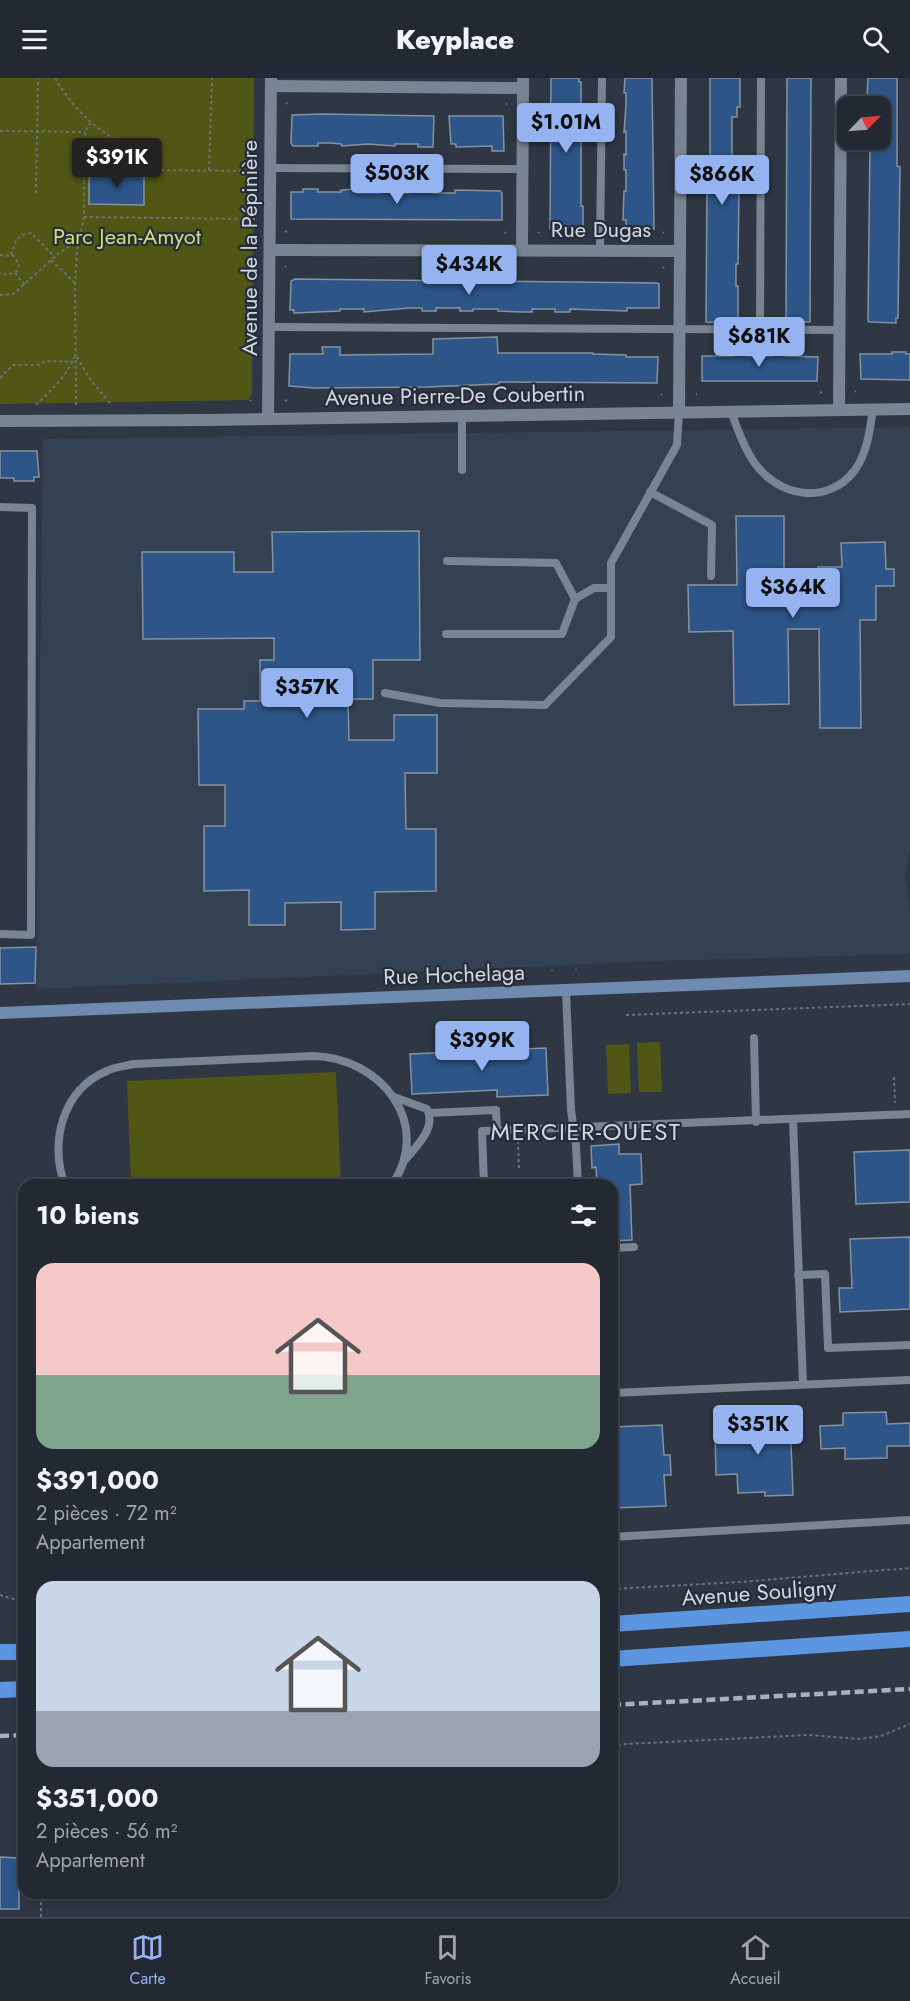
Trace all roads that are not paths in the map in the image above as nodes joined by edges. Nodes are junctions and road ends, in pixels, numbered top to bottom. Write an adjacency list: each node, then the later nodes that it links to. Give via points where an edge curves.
1 (602, 78): 11 (lane)
2 (681, 78): 12 (street)
3 (761, 78): 15 (lane)
4 (841, 78): 16 (street)
5 (271, 82): 6 (street); 7 (street, Avenue de la Pépinière)
6 (523, 83): 8 (street)
7 (271, 168): 8 (lane); 10 (street, Avenue de la Pépinière)
8 (522, 169): 9 (street)
9 (522, 249): 10 (street, Rue Dugas); 11 (street, Rue Dugas)
10 (271, 250): 13 (street, Avenue de la Pépinière)
11 (600, 250): 12 (street, Rue Dugas)
12 (680, 251): 14 (street)
13 (270, 327): 14 (lane); 23 (street, Avenue de la Pépinière)
14 (679, 329): 15 (lane); 20 (street)
15 (760, 329): 16 (lane)
16 (839, 330): 18 (street)
17 (910, 409): 19 (street, Avenue Pierre-De Coubertin)
18 (839, 410): 19 (street, Avenue Pierre-De Coubertin); 21 (street, Avenue Pierre-De Coubertin)
19 (873, 410): 21 (lane, via 865,448 854,471 835,487 808,494 783,489 762,472 744,444)
20 (679, 412): 21 (street, Avenue Pierre-De Coubertin); 22 (street, Avenue Pierre-De Coubertin); 26 (lane, via 676,445)
21 (731, 412)
22 (462, 416): 23 (street, Avenue Pierre-De Coubertin); 25 (lane)
23 (268, 419): 24 (street, Avenue Pierre-De Coubertin)
24 (0, 421)
25 (462, 470)
26 (650, 492): 29 (lane, via 712,525); 30 (lane, via 611,563)
27 (0, 507): 34 (lane, via 32,508 31,935)
28 (447, 561): 31 (lane, via 556,563)
29 (711, 576)
30 (610, 588): 31 (lane, via 594,588); 33 (lane, via 611,637 545,705 440,703)
31 (575, 599): 32 (lane, via 562,634)
32 (446, 634)
33 (385, 693)
34 (0, 934)
35 (910, 976): 36 (main road, Rue Hochelaga)
36 (566, 991): 37 (main road, Rue Hochelaga); 44 (lane)
37 (0, 1012)
38 (754, 1038): 43 (lane)
39 (394, 1097): 40 (lane); 46 (lane, via 405,1121 407,1138); 47 (lane, via 363,1069 326,1056 119,1067 82,1088 65,1113 58,1142)
40 (429, 1113): 45 (lane, via 496,1110); 46 (lane, via 429,1128)
41 (910, 1114): 42 (lane)
42 (793, 1120): 43 (lane); 53 (lane)
43 (756, 1122): 44 (lane)
44 (574, 1129): 45 (lane); 50 (lane)
45 (497, 1130): 49 (lane, via 482,1131)
46 (402, 1164): 48 (lane)
47 (63, 1179)
48 (395, 1179)
49 (483, 1179)
50 (578, 1179)
51 (634, 1247): 52 (lane)
52 (618, 1248)
53 (798, 1275): 54 (lane, via 825,1274 828,1348); 56 (lane)
54 (910, 1345)
55 (910, 1380): 56 (lane)
56 (803, 1384): 57 (lane)
57 (618, 1393)
58 (910, 1521): 59 (lane)
59 (618, 1537)
60 (910, 1604): 61 (highway, Avenue Souligny)
61 (618, 1624)
62 (910, 1639): 65 (highway)
63 (0, 1652): 64 (highway)
64 (18, 1652)
65 (618, 1659)
66 (18, 1689): 67 (highway)
67 (0, 1690)

